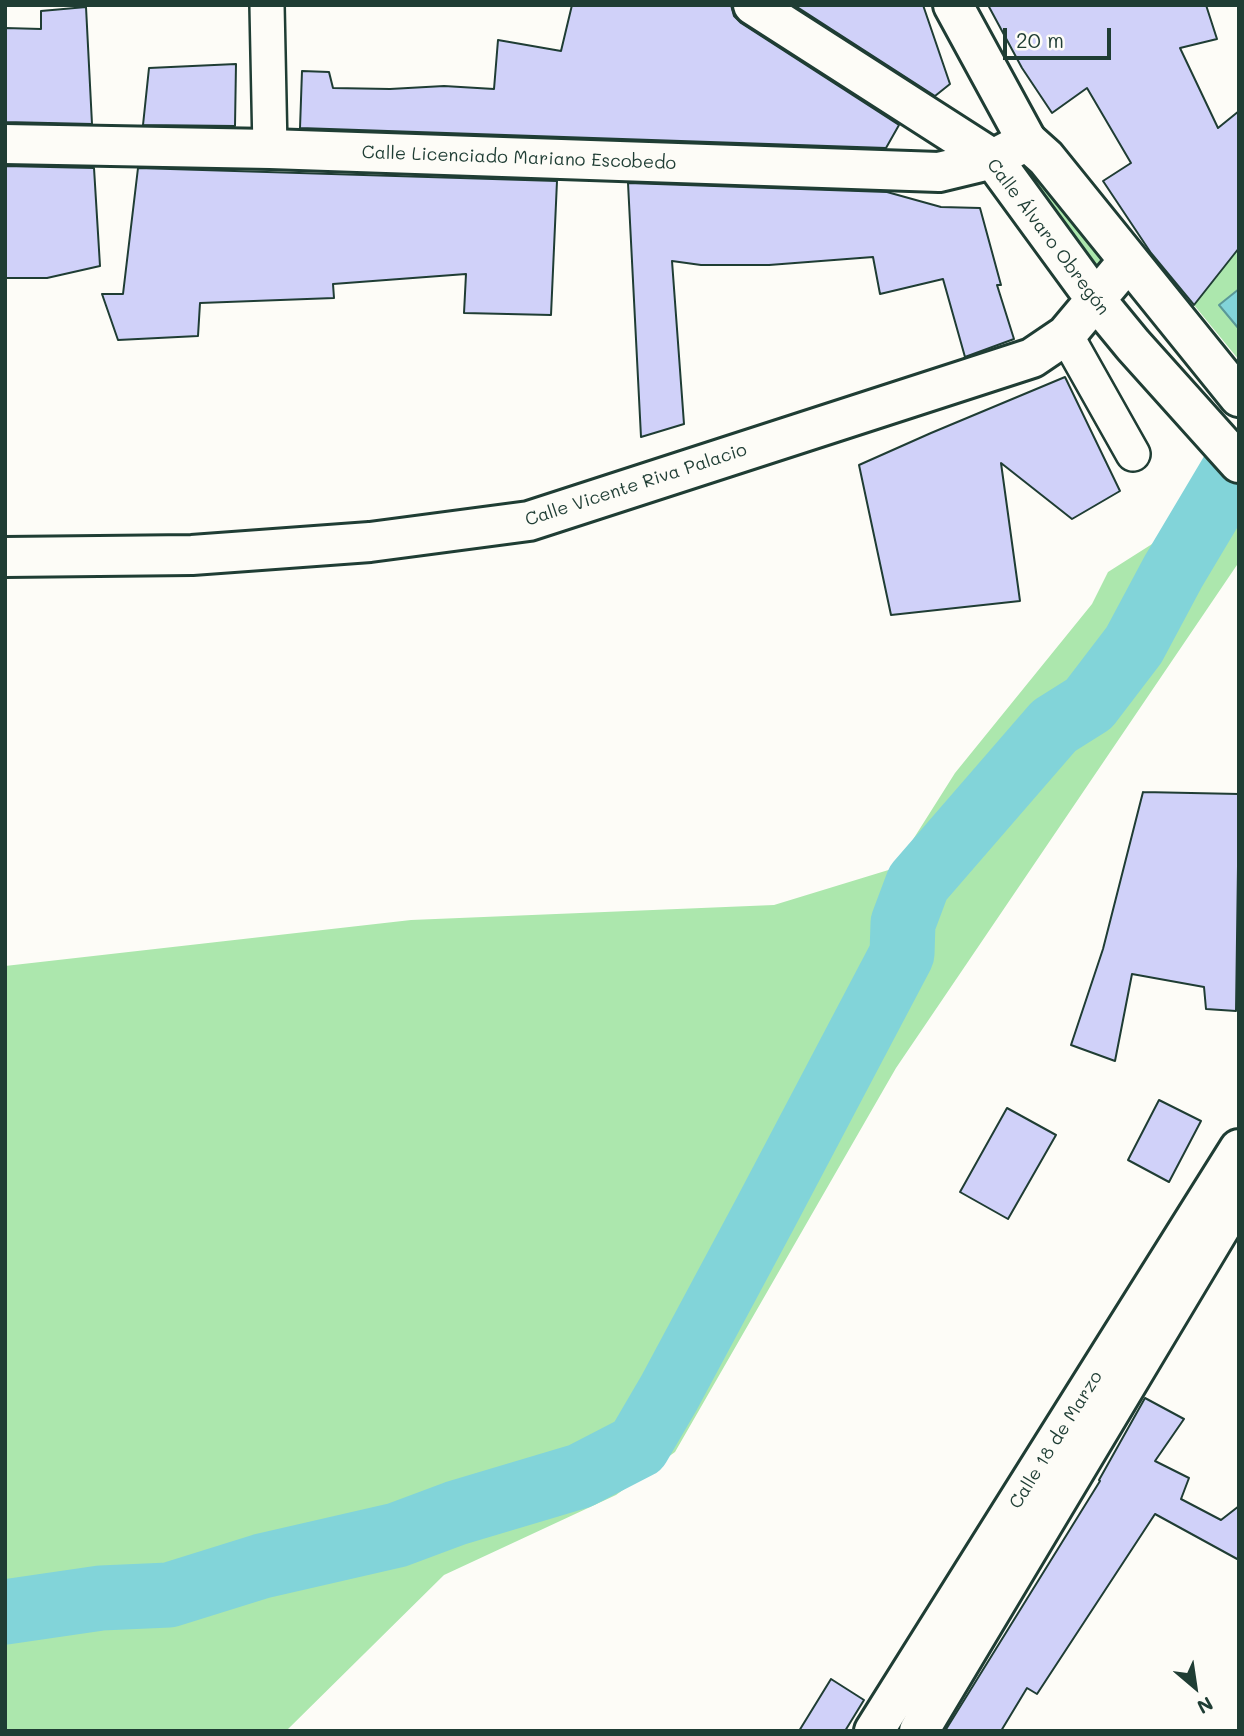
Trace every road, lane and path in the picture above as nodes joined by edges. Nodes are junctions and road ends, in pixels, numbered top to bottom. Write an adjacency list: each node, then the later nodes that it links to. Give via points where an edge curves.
1 (267, 5): 6 (street)
2 (753, 5): 7 (main road, Calle Álvaro Obregón)
3 (953, 5): 4 (main road)
4 (1027, 141): 7 (main road, Calle Licenciado Mariano Escobedo); 8 (main road, via 1046,158)
5 (5, 144): 6 (main road, Calle Licenciado Mariano Escobedo)
6 (270, 149): 7 (main road, Calle Licenciado Mariano Escobedo, via 939,172)
7 (993, 159): 9 (main road, Calle Álvaro Obregón)
8 (1128, 261): 9 (main road, Calle Vicente Riva Palacio); 11 (main road)
9 (1096, 300): 10 (main road, Calle Vicente Riva Palacio); 13 (main road, Calle Álvaro Obregón)
10 (1066, 335): 12 (street); 14 (main road, Calle Vicente Riva Palacio, via 1032,358 529,521 370,542 192,555)
11 (1239, 397)
12 (1133, 454)
13 (1239, 463)
14 (5, 557)
15 (1239, 1150): 17 (main road, Calle 18 de Marzo)
16 (1239, 1197): 18 (main road, Calle 18 de Marzo)
17 (874, 1731)
18 (919, 1731)

